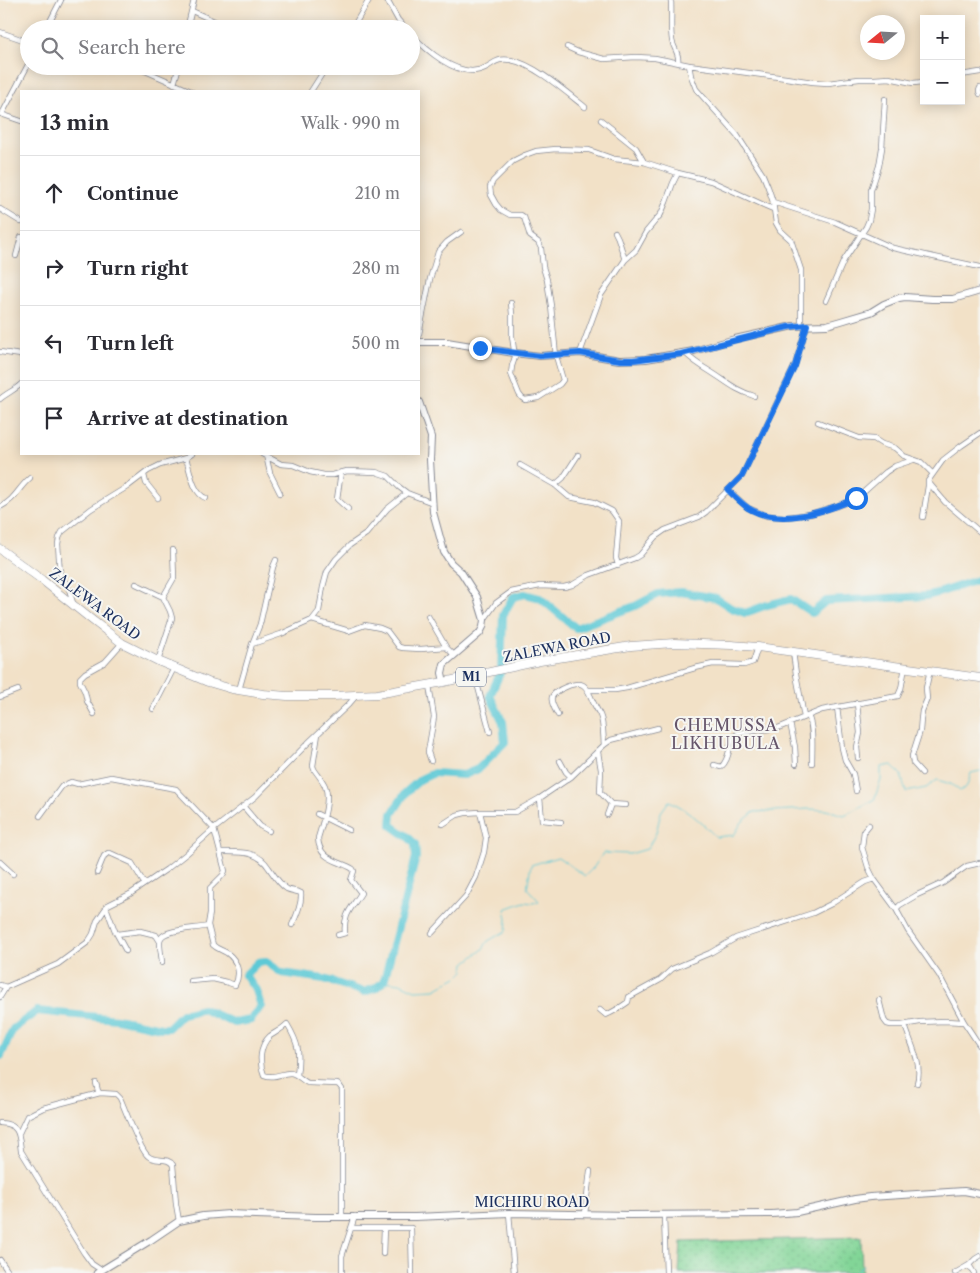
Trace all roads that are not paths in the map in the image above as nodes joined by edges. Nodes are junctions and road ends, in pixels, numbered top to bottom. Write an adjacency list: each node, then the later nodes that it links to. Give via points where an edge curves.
1 (61, 0): 7 (street)
2 (194, 0): 6 (street)
3 (370, 0): 10 (street)
4 (387, 0): 11 (street)
5 (671, 0): 16 (street, via 672,40)
6 (192, 11): 8 (street); 9 (street)
7 (51, 20)
8 (190, 20)
9 (212, 20)
10 (358, 20)
11 (398, 20)
12 (0, 32): 13 (street)
13 (20, 39)
14 (420, 44): 31 (street, via 459,68 482,70 502,59 527,66)
15 (567, 47): 16 (street, via 604,60 647,57)
16 (678, 62): 17 (street)
17 (689, 65): 24 (street, via 814,82 889,78); 37 (street, via 696,89 748,151)
18 (980, 72): 23 (street)
19 (22, 75): 32 (street)
20 (154, 75): 25 (street)
21 (176, 75): 25 (street)
22 (321, 75): 28 (street)
23 (965, 75)
24 (920, 82)
25 (174, 84): 27 (street)
26 (980, 88): 29 (street)
27 (189, 90)
28 (312, 90)
29 (980, 94)
30 (885, 99): 43 (street, via 884,137 871,190 871,214)
31 (585, 107)
32 (1, 114): 34 (street)
33 (602, 120): 35 (street, via 636,148)
34 (20, 121)
35 (644, 162): 36 (street); 59 (street, via 614,159 574,148 544,150 513,161 490,187 493,200 501,210 522,215 532,238 542,248)
36 (678, 173): 38 (street, via 718,183); 46 (street, via 661,214)
37 (774, 202): 38 (street); 43 (street)
38 (774, 208): 51 (street, via 778,227 791,240 802,270)
39 (0, 209): 40 (street)
40 (20, 221)
41 (461, 232): 52 (street, via 438,252)
42 (615, 232): 46 (street)
43 (861, 234): 47 (street, via 894,248); 49 (street, via 844,260)
44 (20, 241): 45 (street)
45 (16, 256)
46 (625, 260): 56 (street, via 600,295)
47 (980, 267)
48 (980, 291): 51 (street, via 953,298 899,298 856,317)
49 (826, 302)
50 (511, 303): 55 (street)
51 (804, 325): 57 (street); 79 (street, via 795,366 742,476)
52 (420, 329)
53 (420, 342): 55 (street, via 447,342)
54 (0, 352): 58 (street)
55 (514, 353): 59 (street); 59 (street, via 510,372 525,400 538,398 562,382)
56 (580, 353): 57 (street, via 633,360); 59 (street)
57 (685, 353): 61 (street, via 733,388)
58 (20, 355)
59 (556, 356)
60 (19, 390): 62 (street)
61 (754, 396)
62 (0, 399)
63 (420, 405): 84 (street, via 430,437)
64 (818, 422): 71 (street, via 859,438 873,438)
65 (980, 433): 74 (street, via 947,457)
66 (190, 455): 70 (street)
67 (265, 455): 80 (street)
68 (267, 455): 73 (street, via 281,464 324,476)
69 (578, 455): 78 (street)
70 (186, 458): 75 (street, via 160,465); 83 (street, via 196,489)
71 (913, 460): 74 (street, via 921,462); 79 (street, via 890,469 856,498 810,514 767,516 748,508)
72 (520, 465): 78 (street)
73 (341, 472): 81 (street, via 363,471 388,476); 86 (street, via 337,499)
74 (933, 474): 77 (street)
75 (144, 475): 82 (street); 95 (street, via 62,532 58,544 60,574)
76 (30, 478): 85 (street)
77 (928, 482): 87 (street); 88 (street, via 945,502)
78 (556, 485): 92 (street, via 569,497 594,502 617,517)
79 (728, 490): 92 (street, via 699,517 665,530 640,555)
80 (280, 493)
81 (407, 493): 84 (street); 97 (street, via 336,559 327,572 319,610)
82 (158, 498)
83 (206, 498)
84 (433, 503): 98 (street, via 444,552 477,597)
85 (0, 507)
86 (348, 509)
87 (924, 518)
88 (980, 532)
89 (0, 549): 95 (highway, ZALEWA ROAD / M1)
90 (173, 550): 94 (street, via 174,578)
91 (276, 560): 100 (street)
92 (618, 565): 98 (street, via 572,585 540,586 511,592 496,603)
93 (136, 584): 94 (street)
94 (164, 597): 105 (street, via 172,618)
95 (73, 604): 99 (highway, ZALEWA ROAD / M1)
96 (428, 616): 101 (street)
97 (312, 620): 100 (street); 101 (street, via 349,631 365,624 380,628 403,648)
98 (484, 620): 104 (street, via 480,633)
99 (122, 643): 105 (highway, ZALEWA ROAD / M1); 121 (street, via 105,662 80,678)
100 (252, 644): 114 (street)
101 (446, 647): 104 (street)
102 (758, 647): 103 (highway, ZALEWA ROAD / M1); 109 (highway, ZALEWA ROAD / M1, via 674,643 631,646); 115 (street, via 753,662 744,665 713,664 627,688)
103 (793, 652): 106 (highway, ZALEWA ROAD / M1); 123 (street)
104 (454, 655): 111 (street, via 444,664)
105 (158, 661): 107 (highway, ZALEWA ROAD / M1)
106 (905, 667): 108 (highway, ZALEWA ROAD / M1); 118 (street, via 898,696)
107 (174, 668): 114 (highway, ZALEWA ROAD / M1); 120 (street)
108 (930, 670): 110 (highway, ZALEWA ROAD / M1); 136 (street, via 920,732 912,756 913,763)
109 (475, 676): 111 (highway, ZALEWA ROAD / M1); 127 (street)
110 (980, 678)
111 (444, 682): 112 (highway, ZALEWA ROAD / M1)
112 (429, 685): 116 (highway, ZALEWA ROAD / M1); 132 (street, via 434,717 428,752)
113 (18, 690): 117 (street)
114 (239, 690): 116 (highway, ZALEWA ROAD / M1, via 287,696)
115 (589, 690): 122 (street, via 576,683 553,695); 128 (street, via 601,718)
116 (356, 696): 126 (street)
117 (0, 697)
118 (857, 703): 119 (street); 130 (street)
119 (837, 707): 123 (street); 138 (street, via 842,748 854,774)
120 (153, 709)
121 (94, 714)
122 (558, 715)
123 (806, 716): 124 (street); 133 (street, via 811,721)
124 (790, 723): 134 (street); 135 (street, via 778,728 736,734 727,762 722,767)
125 (658, 728): 128 (street, via 611,740)
126 (318, 732): 142 (street, via 261,792); 147 (street, via 313,766 327,792)
127 (490, 732)
128 (604, 746): 129 (street)
129 (598, 752): 137 (street); 140 (street, via 600,792)
130 (858, 758)
131 (560, 760): 137 (street)
132 (431, 761)
133 (812, 763)
134 (796, 764)
135 (714, 765)
136 (922, 773)
137 (571, 778): 139 (street)
138 (856, 790)
139 (540, 798): 143 (street, via 515,812); 148 (street, via 542,820)
140 (611, 804): 141 (street); 145 (street)
141 (626, 805)
142 (243, 806): 151 (street); 153 (street, via 260,826)
143 (480, 812): 149 (street, via 465,813); 165 (street, via 486,838 476,877 466,896)
144 (317, 814): 147 (street)
145 (607, 815)
146 (40, 816): 151 (street, via 65,784 111,777 176,789)
147 (324, 817): 152 (street); 167 (street, via 318,838 320,849 333,861 353,869 351,880 361,892 345,920 345,933)
148 (561, 822)
149 (443, 824)
150 (869, 825): 159 (street, via 864,831 862,847)
151 (214, 829): 154 (street); 160 (street, via 167,869)
152 (349, 830)
153 (269, 831)
154 (220, 852): 163 (street, via 224,873 210,888); 164 (street, via 241,852 260,857 284,887 301,893 299,910)
155 (0, 862): 158 (street)
156 (980, 863): 162 (street, via 967,866)
157 (97, 872): 160 (street, via 104,856 110,853 132,863)
158 (13, 874)
159 (874, 879): 162 (street); 175 (street, via 813,913 736,938 672,969 660,980 629,997 628,1002 609,1015)
160 (144, 883): 161 (street)
161 (106, 907): 166 (street); 172 (street, via 88,942 58,964)
162 (896, 909): 176 (street, via 939,975)
163 (208, 926): 168 (street, via 166,934); 171 (street, via 214,947 227,953 237,965 236,984 213,979)
164 (292, 926)
165 (432, 933)
166 (117, 934): 168 (street, via 140,931 156,934); 169 (street)
167 (338, 935)
168 (160, 940): 170 (street)
169 (126, 951)
170 (162, 963)
171 (191, 981)
172 (3, 986): 173 (street)
173 (0, 998)
174 (879, 1000): 177 (street, via 887,1024)
175 (600, 1010)
176 (964, 1022): 177 (street); 178 (street)
177 (905, 1025): 181 (street, via 919,1073)
178 (980, 1046)
179 (297, 1075): 179 (street, via 264,1075 261,1067 262,1050 267,1039 287,1024 299,1053); 190 (street, via 304,1082 337,1084 342,1089)
180 (96, 1083): 182 (street)
181 (917, 1083)
182 (100, 1093): 184 (street, via 43,1108 27,1116); 192 (street, via 118,1095 148,1156 168,1160 174,1165)
183 (0, 1123): 184 (street, via 12,1125)
184 (19, 1133): 199 (street, via 21,1151)
185 (590, 1171): 188 (street)
186 (980, 1194): 189 (street, MICHIRU ROAD, via 964,1191 855,1198 798,1212 772,1214)
187 (509, 1213): 188 (street, MICHIRU ROAD); 191 (street, MICHIRU ROAD); 203 (street)
188 (585, 1214): 189 (street, MICHIRU ROAD)
189 (664, 1215): 204 (street)
190 (342, 1216): 191 (street, MICHIRU ROAD); 192 (street, MICHIRU ROAD, via 229,1214)
191 (356, 1216): 193 (street)
192 (180, 1221): 199 (street, MICHIRU ROAD)
193 (351, 1228): 194 (street); 201 (street, via 342,1256)
194 (384, 1228): 195 (street); 202 (street, via 411,1228)
195 (383, 1254)
196 (980, 1256): 198 (street)
197 (0, 1260): 200 (street)
198 (969, 1265): 205 (street); 206 (street)
199 (99, 1272)
200 (9, 1273)
201 (342, 1273)
202 (412, 1273)
203 (514, 1273)
204 (666, 1273)
205 (955, 1273)
206 (974, 1273)

